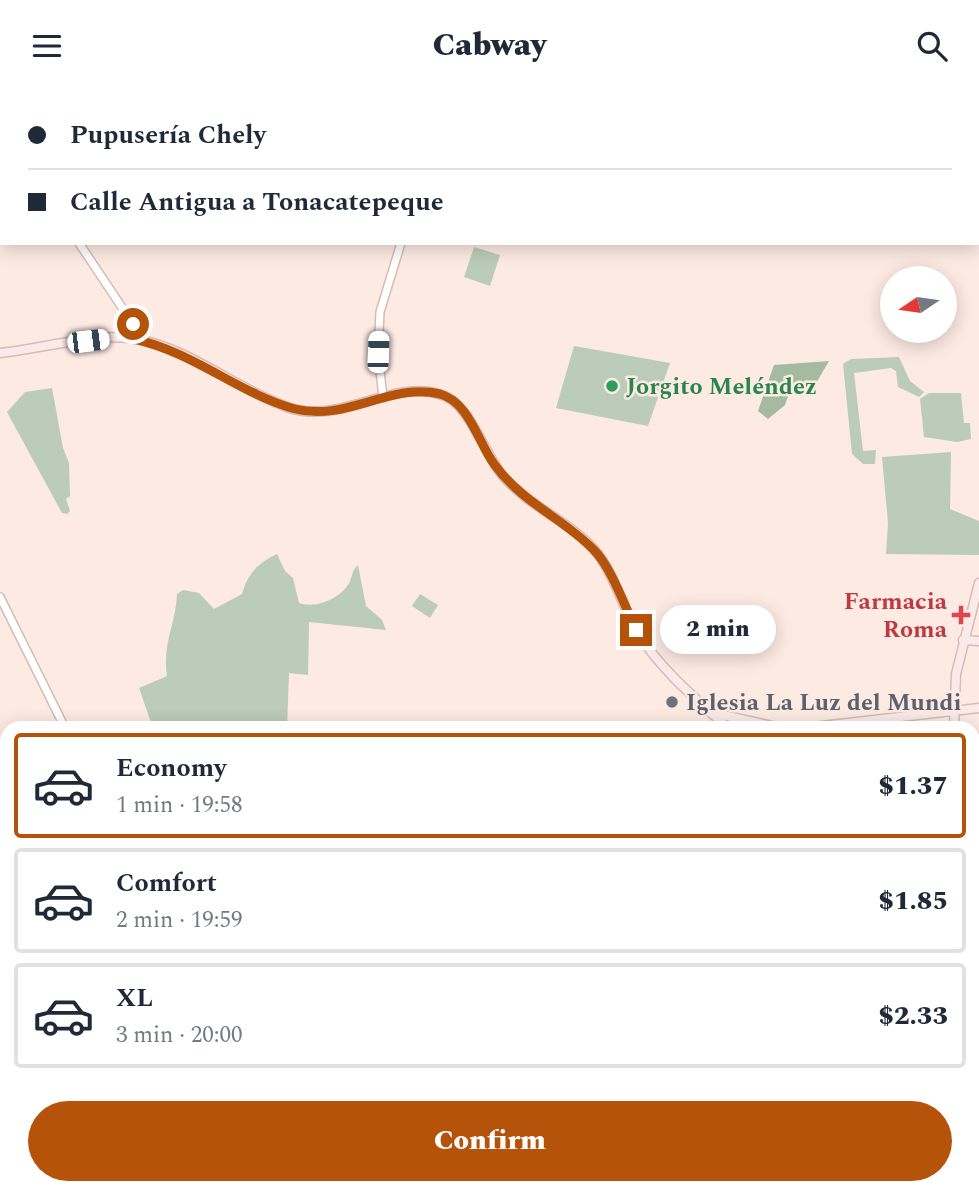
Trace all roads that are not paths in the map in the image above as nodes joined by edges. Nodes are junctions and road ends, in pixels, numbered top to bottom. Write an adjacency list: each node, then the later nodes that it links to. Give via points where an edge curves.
1 (80, 245): 3 (street, via 133,324)
2 (400, 245): 5 (street, via 380,312)
3 (134, 339): 4 (main road); 5 (main road, via 182,354 297,409 338,412)
4 (0, 353)
5 (383, 398): 11 (main road, via 433,393 460,406 513,487 596,552 646,645)
6 (979, 583): 8 (main road)
7 (0, 597): 14 (street)
8 (963, 640): 9 (main road); 12 (main road)
9 (979, 641)
10 (979, 708): 12 (main road)
11 (711, 712): 13 (main road); 15 (main road)
12 (954, 712): 18 (main road); 19 (main road)
13 (739, 718): 16 (main road); 17 (main road)
14 (62, 721)
15 (722, 721)
16 (735, 721)
17 (752, 721)
18 (870, 721)
19 (954, 721)

